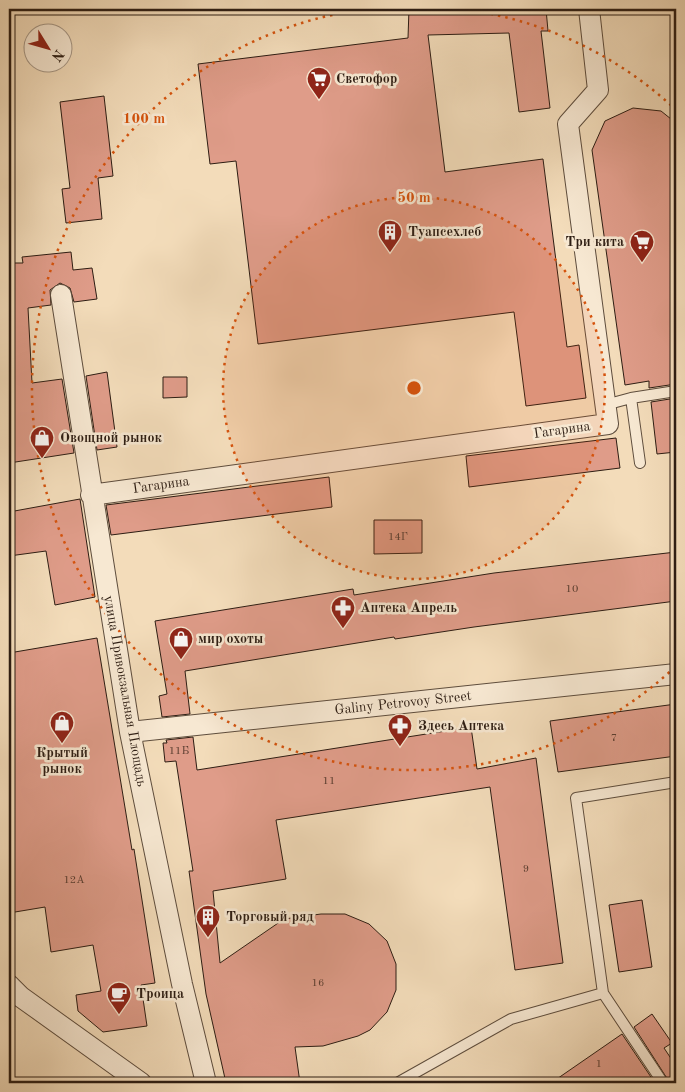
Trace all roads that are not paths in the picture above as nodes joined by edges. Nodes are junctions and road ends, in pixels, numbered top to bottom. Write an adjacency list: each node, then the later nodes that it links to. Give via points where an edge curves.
1 (589, 9): 5 (street, Гагарина, via 598,90 568,124)
2 (60, 296): 7 (street, улица Привокзальная Площадь)
3 (676, 390): 4 (lane)
4 (631, 398): 5 (lane); 6 (lane)
5 (605, 405): 7 (street, Гагарина, via 608,424)
6 (640, 463)
7 (91, 495): 9 (street, улица Привокзальная Площадь)
8 (676, 674): 9 (street, Galiny Petrovoy Street)
9 (130, 732): 14 (street, улица Привокзальная Площадь, via 182,984)
10 (676, 782): 12 (lane, via 576,798)
11 (9, 985): 13 (street)
12 (603, 993): 15 (lane, via 511,1019); 16 (lane)
13 (141, 1083)
14 (206, 1083)
15 (397, 1083)
16 (664, 1083)

